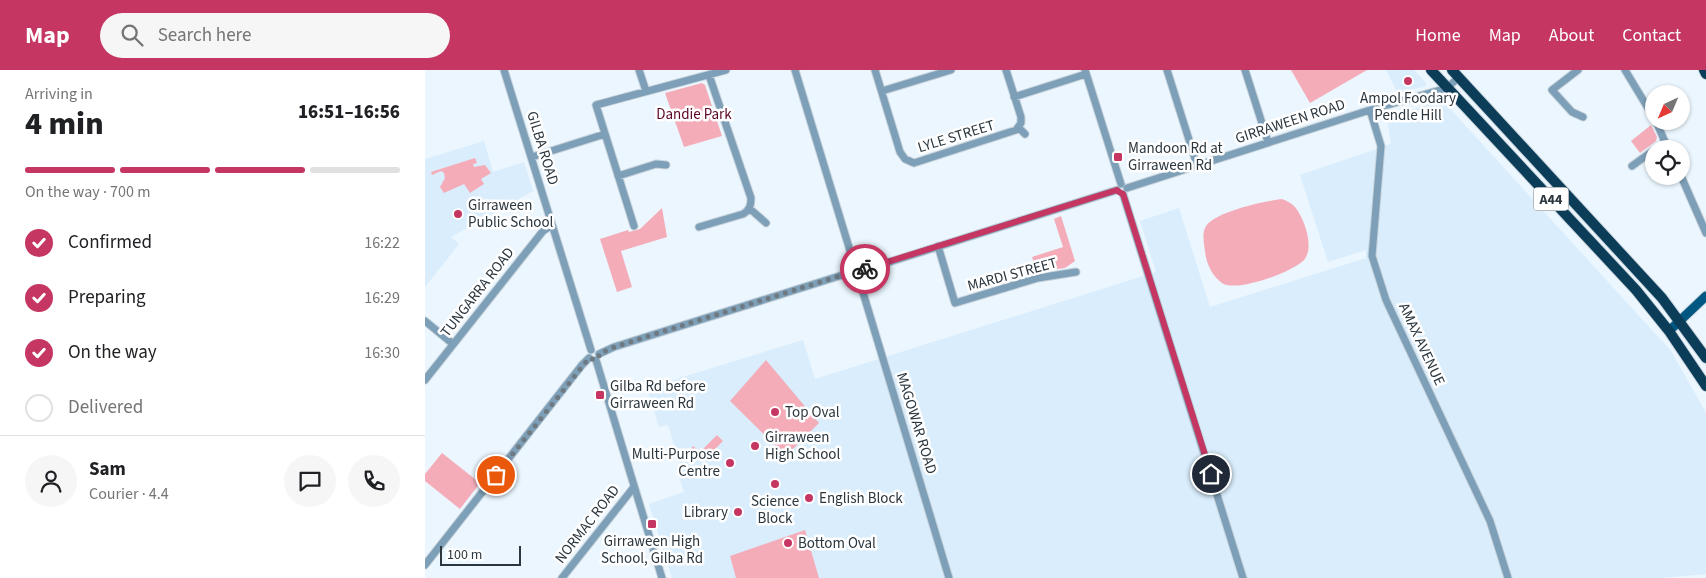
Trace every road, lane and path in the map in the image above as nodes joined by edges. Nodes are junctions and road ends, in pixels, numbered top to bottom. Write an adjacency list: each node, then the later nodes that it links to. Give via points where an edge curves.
1 (504, 70): 29 (street, GILBA ROAD)
2 (639, 70): 19 (street)
3 (726, 70): 17 (street)
4 (795, 70): 44 (street, MAGOWAR ROAD)
5 (875, 70): 20 (street, LYLE STREET)
6 (951, 70): 20 (street)
7 (1006, 70): 21 (street, LYLE STREET)
8 (1167, 70): 32 (street)
9 (1245, 70): 28 (street)
10 (1431, 70): 18 (highway, A44)
11 (1578, 70): 24 (street, via 1552,90 1572,112)
12 (1625, 70): 22 (street)
13 (1704, 70): 16 (highway)
14 (1085, 72): 21 (street); 36 (street)
15 (1456, 74): 18 (street, GIRRAWEEN ROAD); 47 (highway, A44)
16 (1706, 74)
17 (709, 75): 19 (street); 37 (street, via 751,198)
18 (1447, 88): 23 (street, GIRRAWEEN ROAD); 49 (highway, A44, via 1636,290)
19 (646, 91): 26 (street, via 596,105)
20 (882, 91): 25 (street, LYLE STREET, via 899,152 905,160 912,162 1012,133)
21 (1014, 96): 25 (street, LYLE STREET, via 1021,120)
22 (1645, 103)
23 (1370, 110): 28 (street, GIRRAWEEN ROAD); 61 (street, AMAX AVENUE, via 1381,146 1372,256 1386,300 1490,521)
24 (1583, 117)
25 (1019, 128): 27 (street, LYLE STREET)
26 (605, 134): 29 (street); 34 (street)
27 (1025, 134)
28 (1268, 142): 32 (street, GIRRAWEEN ROAD)
29 (532, 157): 39 (street, GILBA ROAD)
30 (1645, 157): 33 (street)
31 (666, 165): 34 (street, via 656,164)
32 (1197, 165): 36 (street, GIRRAWEEN ROAD)
33 (1632, 166)
34 (618, 176): 40 (street)
35 (1685, 185): 42 (street)
36 (1122, 189): 43 (street, GIRRAWEEN ROAD); 60 (street)
37 (749, 208): 38 (street); 41 (street, via 743,214)
38 (766, 223)
39 (552, 226): 50 (street, TUNGARRA ROAD, via 543,231); 51 (street, GILBA ROAD, via 591,350 588,353)
40 (634, 226)
41 (699, 227)
42 (1706, 233)
43 (938, 246): 44 (street, GIRRAWEEN ROAD); 45 (street, MARDI STREET, via 955,303 1038,278)
44 (857, 271): 51 (street, GIRRAWEEN ROAD, via 614,347); 59 (street, MAGOWAR ROAD)
45 (1076, 272)
46 (1706, 296): 47 (main road)
47 (1680, 320): 49 (main road); 52 (highway, A44)
48 (425, 321): 50 (street)
49 (1669, 331): 54 (highway, A44)
50 (453, 344): 53 (street, TUNGARRA ROAD)
51 (595, 357): 55 (street); 56 (street, GIRRAWEEN ROAD, via 582,365)
52 (1706, 358)
53 (425, 380)
54 (1706, 386)
55 (634, 487): 57 (street, NORMAC ROAD); 58 (street)
56 (425, 565)
57 (562, 578)
58 (662, 578)
59 (949, 578)
60 (1243, 578)
61 (1508, 578)

